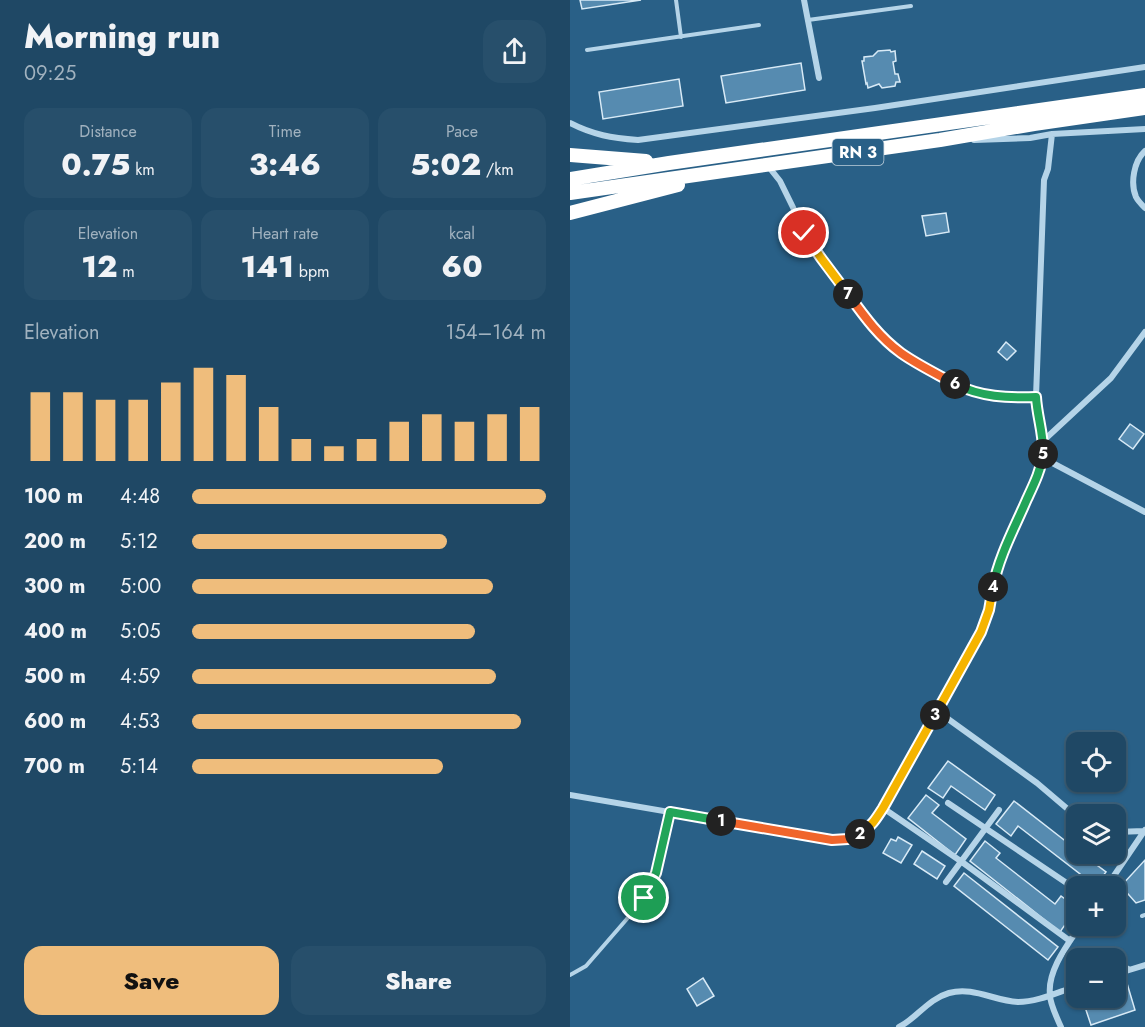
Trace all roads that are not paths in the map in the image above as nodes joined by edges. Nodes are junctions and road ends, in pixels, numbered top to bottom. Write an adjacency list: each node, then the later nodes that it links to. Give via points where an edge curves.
1 (676, 0): 6 (lane)
2 (804, 0): 4 (street)
3 (911, 6): 4 (lane)
4 (808, 20): 9 (street)
5 (759, 26): 6 (lane)
6 (681, 37): 7 (lane)
7 (587, 51)
8 (1145, 67): 12 (street, via 638,140 610,138)
9 (819, 78)
10 (1145, 95): 18 (highway, RN 3)
11 (1145, 108): 15 (highway, RN 3)
12 (570, 123)
13 (1145, 129): 14 (street)
14 (1052, 134): 15 (street); 26 (street, via 1044,180)
15 (940, 140): 19 (highway, RN 3)
16 (1145, 151): 23 (street, via 1134,168 1136,196)
17 (570, 155): 18 (highway)
18 (669, 163): 21 (highway, RN 3)
19 (767, 165): 20 (highway, RN 3); 26 (street, via 780,181 815,250 891,345 913,361 970,390 995,397)
20 (739, 169): 22 (highway, RN 3); 24 (highway)
21 (570, 179)
22 (570, 193)
23 (1145, 208)
24 (570, 213)
25 (1145, 332): 27 (street, via 1111,378)
26 (1036, 397): 27 (street)
27 (1043, 441): 28 (street)
28 (1043, 458): 29 (street); 30 (street, via 1000,562 981,632)
29 (1145, 512)
30 (937, 711): 33 (street); 34 (street)
31 (570, 795): 36 (street)
32 (948, 803): 37 (street)
33 (883, 808): 36 (street, via 869,828 840,840); 40 (street)
34 (1066, 808)
35 (999, 810): 37 (street)
36 (670, 812): 50 (lane, via 656,873 644,898 586,966)
37 (986, 829): 40 (street); 43 (street)
38 (1145, 831): 39 (street); 41 (street)
39 (1126, 832)
40 (962, 862): 42 (street); 45 (street)
41 (1114, 876)
42 (946, 882)
43 (1066, 883)
44 (1073, 936): 45 (street)
45 (1070, 941): 52 (street, via 1054,970)
46 (1145, 965): 48 (street)
47 (1126, 967): 48 (lane)
48 (1130, 969): 49 (street)
49 (1126, 970)
50 (570, 975)
51 (1066, 990): 52 (street)
52 (1050, 995): 53 (street, via 1017,1002 973,991 956,991 932,1000); 54 (street)
53 (899, 1027)
54 (1061, 1027)

